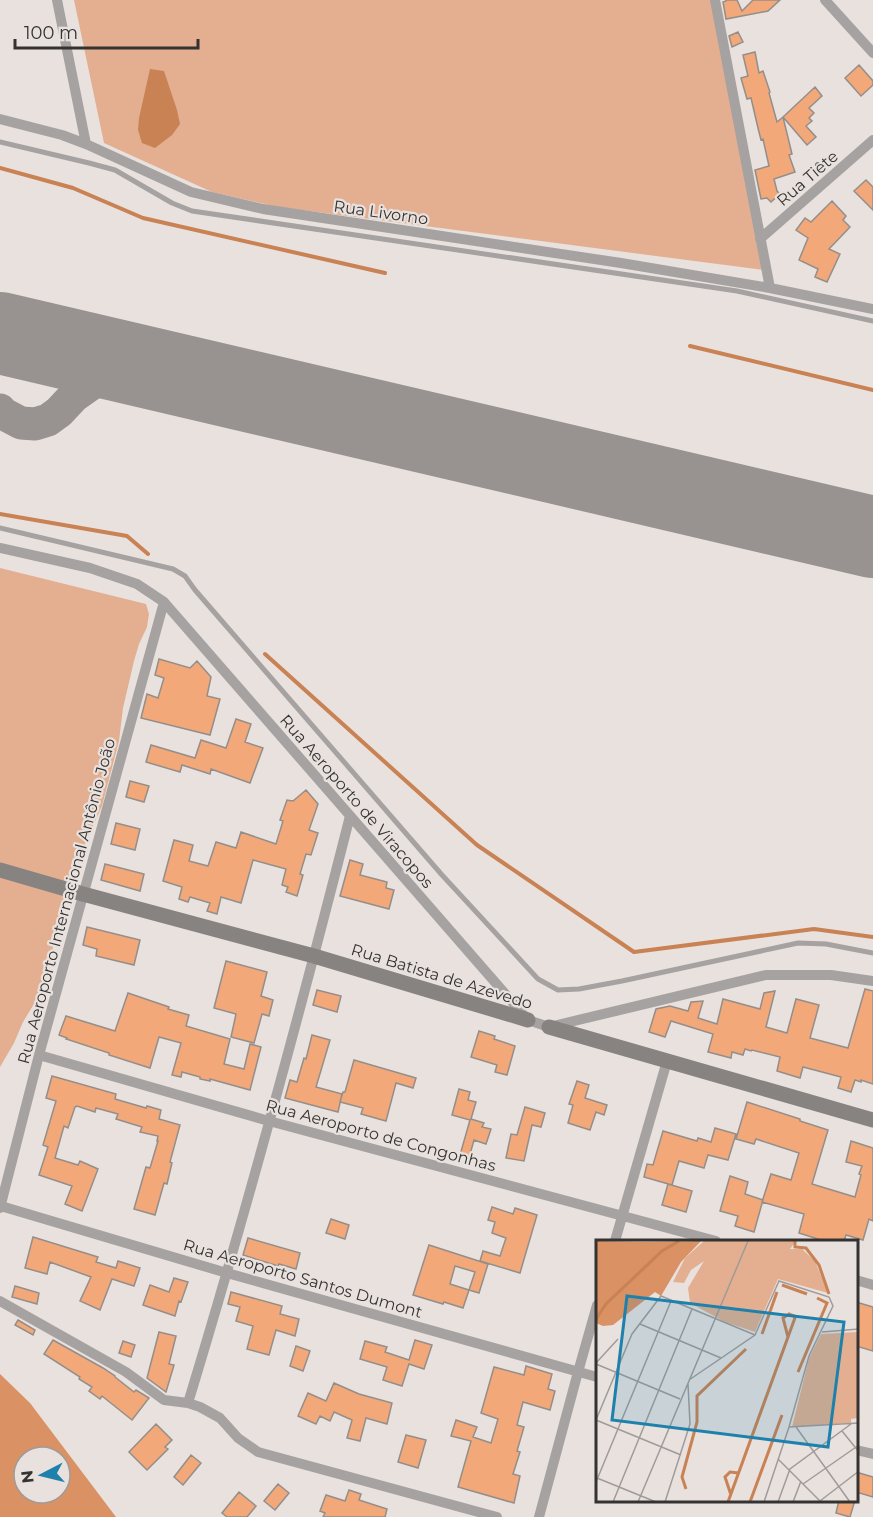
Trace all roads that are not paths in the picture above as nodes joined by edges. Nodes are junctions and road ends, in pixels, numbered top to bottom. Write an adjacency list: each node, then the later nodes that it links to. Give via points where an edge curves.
1 (57, 0): 8 (street)
2 (715, 0): 9 (street)
3 (825, 0): 4 (street)
4 (873, 53)
5 (0, 119): 8 (street, Rua Livorno)
6 (873, 140): 9 (street, Rua Tiête)
7 (0, 142): 12 (lane, via 115,170 192,211 737,291)
8 (86, 144): 10 (street, Rua Livorno, via 192,192 263,209)
9 (760, 239): 10 (street)
10 (770, 288): 11 (street, Rua Livorno)
11 (873, 309)
12 (873, 321)
13 (0, 528): 19 (lane, via 173,569 185,576 442,875 538,979 558,990 622,981 798,943)
14 (0, 548): 15 (street, Rua Aeroporto de Viracopos, via 90,568 137,584)
15 (164, 603): 16 (street, Rua Aeroporto de Viracopos); 18 (street, Rua Aeroporto Internacional Antônio João)
16 (350, 816): 20 (street); 22 (street, Rua Aeroporto de Viracopos)
17 (0, 870): 18 (street, Rua Batista de Azevedo)
18 (83, 894): 20 (street, Rua Batista de Azevedo); 24 (street, Rua Aeroporto Internacional Antônio João)
19 (873, 953)
20 (314, 956): 22 (street, Rua Batista de Azevedo); 27 (street)
21 (873, 981): 23 (street, via 831,975 766,975)
22 (528, 1020): 23 (street, Rua Batista de Azevedo)
23 (549, 1027): 25 (street, Rua Batista de Azevedo)
24 (39, 1055): 27 (street, Rua Aeroporto de Congonhas); 28 (street, Rua Aeroporto Internacional Antônio João)
25 (667, 1061): 26 (street, Rua Batista de Azevedo); 29 (street)
26 (873, 1120)
27 (269, 1121): 29 (street, Rua Aeroporto de Congonhas); 32 (street)
28 (0, 1207): 32 (street, Rua Aeroporto Santos Dumont)
29 (623, 1215): 30 (street); 31 (street, Rua Aeroporto de Congonhas)
30 (615, 1240)
31 (712, 1240)
32 (227, 1273): 37 (street, Rua Aeroporto Santos Dumont); 39 (street)
33 (858, 1281): 34 (street)
34 (873, 1285)
35 (0, 1301): 39 (street, via 126,1372 164,1400)
36 (596, 1309): 37 (street)
37 (578, 1372): 38 (street, Rua Aeroporto Santos Dumont); 43 (street)
38 (596, 1377)
39 (188, 1403): 42 (street, via 220,1419 258,1452)
40 (858, 1450): 41 (street)
41 (873, 1454)
42 (497, 1517)
43 (539, 1517)

